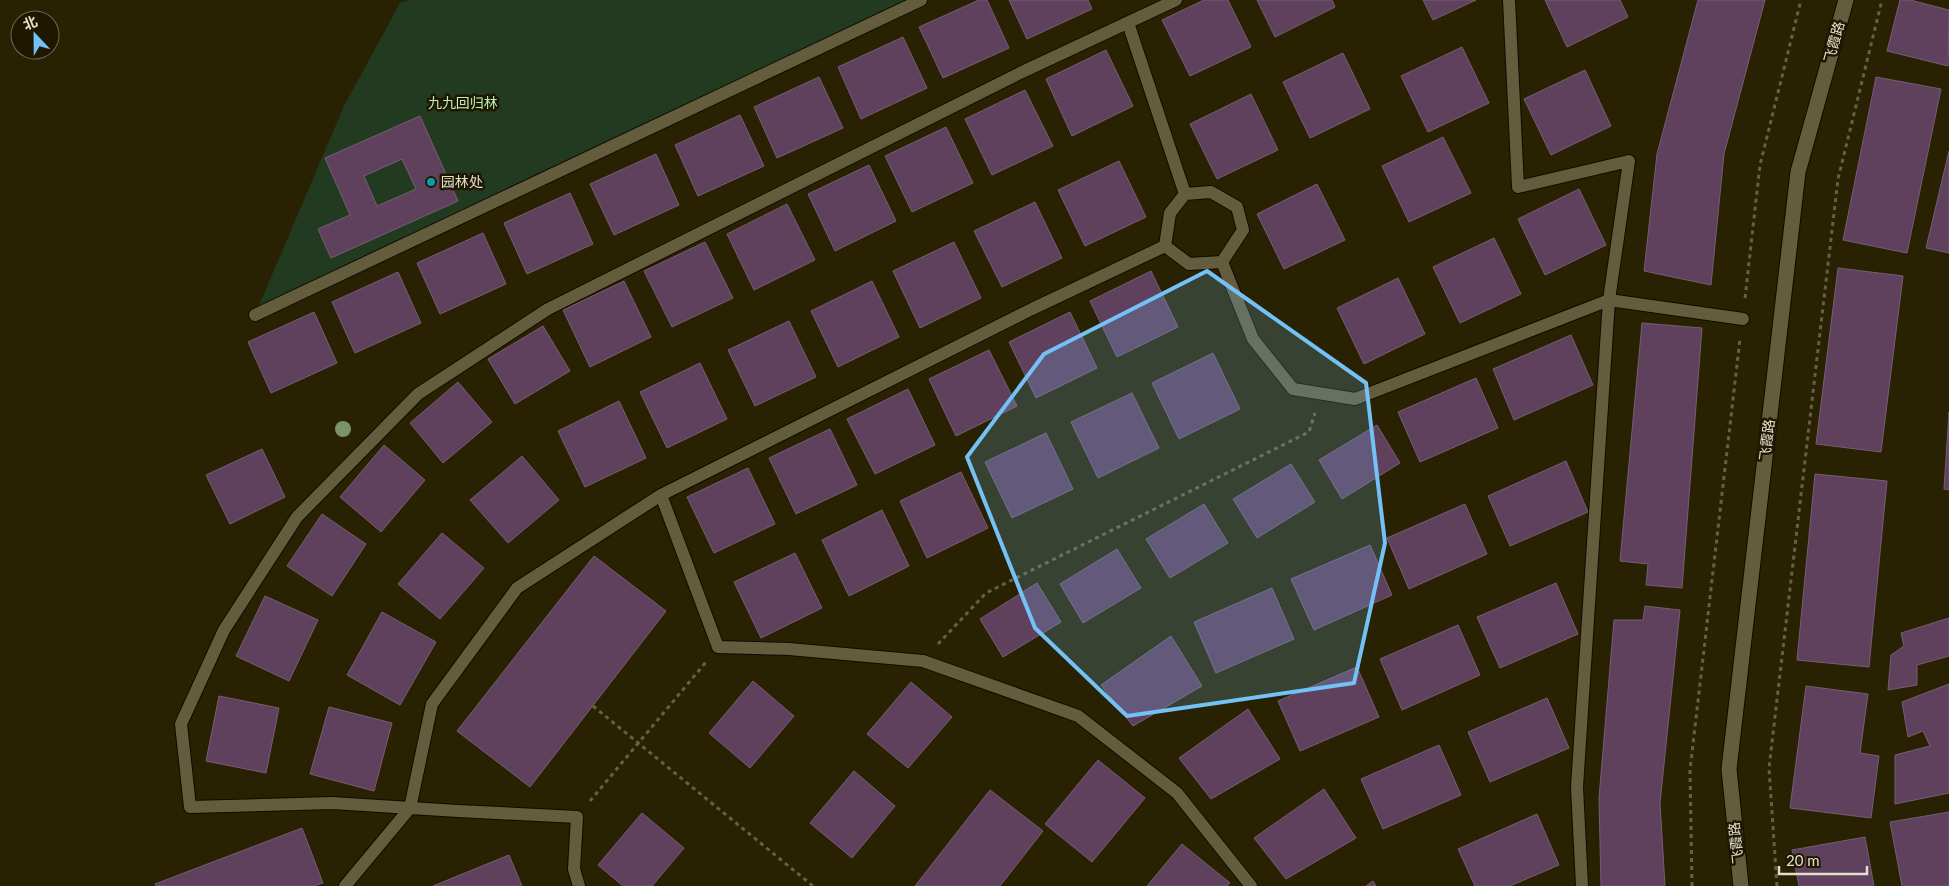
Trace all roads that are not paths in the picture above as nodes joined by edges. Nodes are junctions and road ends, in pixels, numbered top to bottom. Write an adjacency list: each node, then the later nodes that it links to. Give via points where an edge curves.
1 (922, 0): 10 (lane)
2 (1176, 0): 5 (lane)
3 (1509, 0): 9 (lane, via 1518,187 1629,161)
4 (1846, 0): 18 (main road, 飞霞路, via 1797,182 1729,769)
5 (1128, 23): 6 (lane); 13 (lane, via 548,309 418,394 297,516 224,630 181,724 190,807 332,803)
6 (1185, 194): 7 (lane, via 1170,213); 8 (lane, via 1211,192 1237,207 1243,230)
7 (1165, 246): 8 (lane, via 1189,264); 12 (lane)
8 (1222, 262): 9 (lane, via 1253,339 1293,390 1355,399)
9 (1608, 300): 11 (lane); 17 (lane, via 1577,787)
10 (255, 315)
11 (1742, 319)
12 (661, 495): 13 (lane, via 517,588 432,704); 16 (lane, via 718,648 789,649 923,661 1078,716 1177,793)
13 (410, 808): 14 (lane); 15 (lane, via 577,817 574,869)
14 (345, 886)
15 (579, 886)
16 (1251, 886)
17 (1582, 886)
18 (1741, 886)

